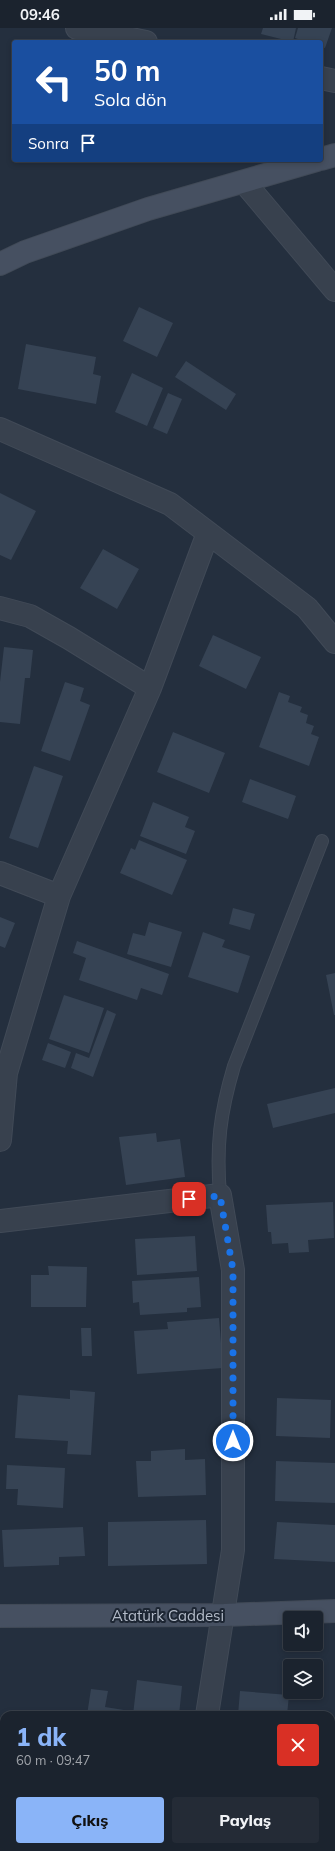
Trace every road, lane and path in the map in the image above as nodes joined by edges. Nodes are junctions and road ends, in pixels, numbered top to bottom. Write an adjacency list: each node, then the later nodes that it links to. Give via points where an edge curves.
1 (77, 28): 2 (street)
2 (136, 40)
3 (323, 78): 4 (street)
4 (335, 81)
5 (335, 155): 6 (street)
6 (323, 158)
7 (310, 162): 8 (street)
8 (244, 182): 9 (street, via 141,212 25,252); 10 (street)
9 (0, 264)
10 (335, 290)
11 (0, 429): 12 (street, via 170,504)
12 (208, 533): 14 (street, via 307,608); 15 (street)
13 (0, 608): 15 (street, via 30,616)
14 (335, 642)
15 (150, 688): 18 (street)
16 (322, 841): 20 (lane, via 234,1066 224,1099 218,1156)
17 (0, 873): 18 (street)
18 (59, 896): 19 (street, via 6,1073)
19 (0, 1140)
20 (220, 1196): 21 (street); 23 (street, via 233,1278 234,1550)
21 (0, 1221)
22 (335, 1611): 23 (street, Atatürk Caddesi)
23 (224, 1615): 24 (street, Atatürk Caddesi); 25 (street)
24 (0, 1616)
25 (208, 1711)

